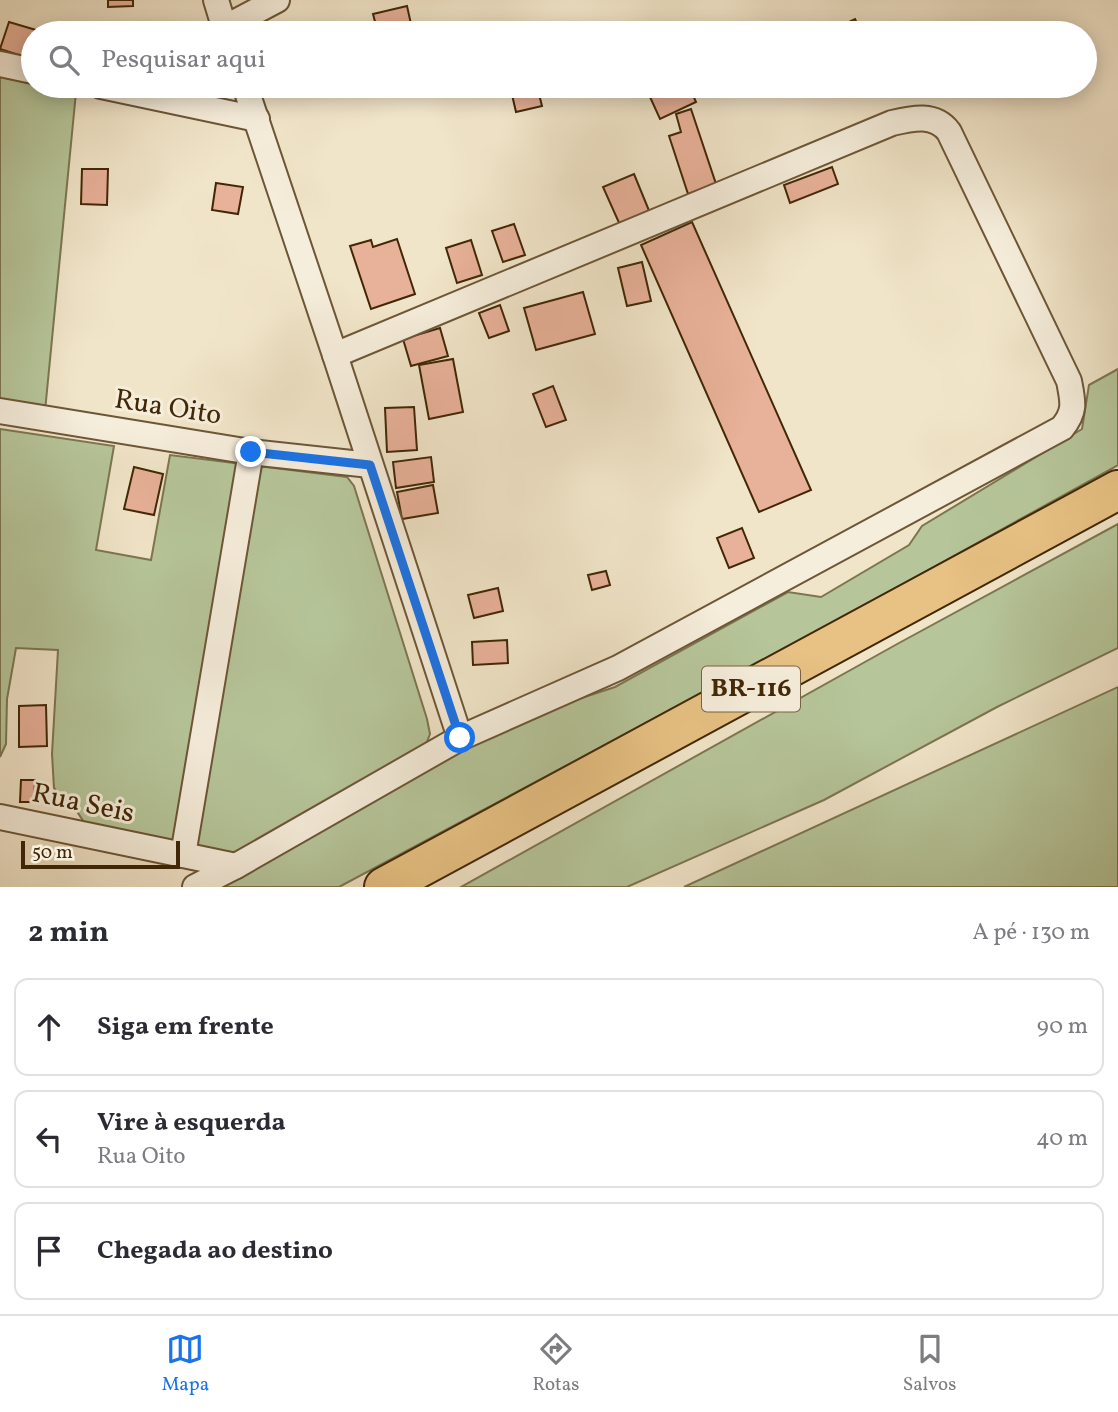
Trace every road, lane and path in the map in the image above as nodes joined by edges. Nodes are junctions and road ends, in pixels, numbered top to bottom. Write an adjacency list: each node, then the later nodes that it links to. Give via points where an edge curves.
1 (216, 0): 3 (street)
2 (277, 0): 4 (street)
3 (222, 21)
4 (242, 21)
5 (0, 64): 6 (street)
6 (21, 68)
7 (158, 98): 9 (street)
8 (249, 98): 9 (street)
9 (257, 119): 10 (street)
10 (335, 355): 13 (street); 15 (street, via 892,123 919,118 934,120 949,132 1069,381 1071,417 1062,428 618,668)
11 (0, 411): 12 (street, Rua Oito)
12 (251, 452): 13 (street, Rua Oito); 17 (street)
13 (370, 465): 15 (street)
14 (1118, 490): 20 (highway, BR-116)
15 (460, 738): 18 (street)
16 (0, 817): 17 (street, Rua Seis)
17 (183, 855): 18 (street, Rua Seis)
18 (236, 866): 19 (street)
19 (195, 887)
20 (384, 887)

